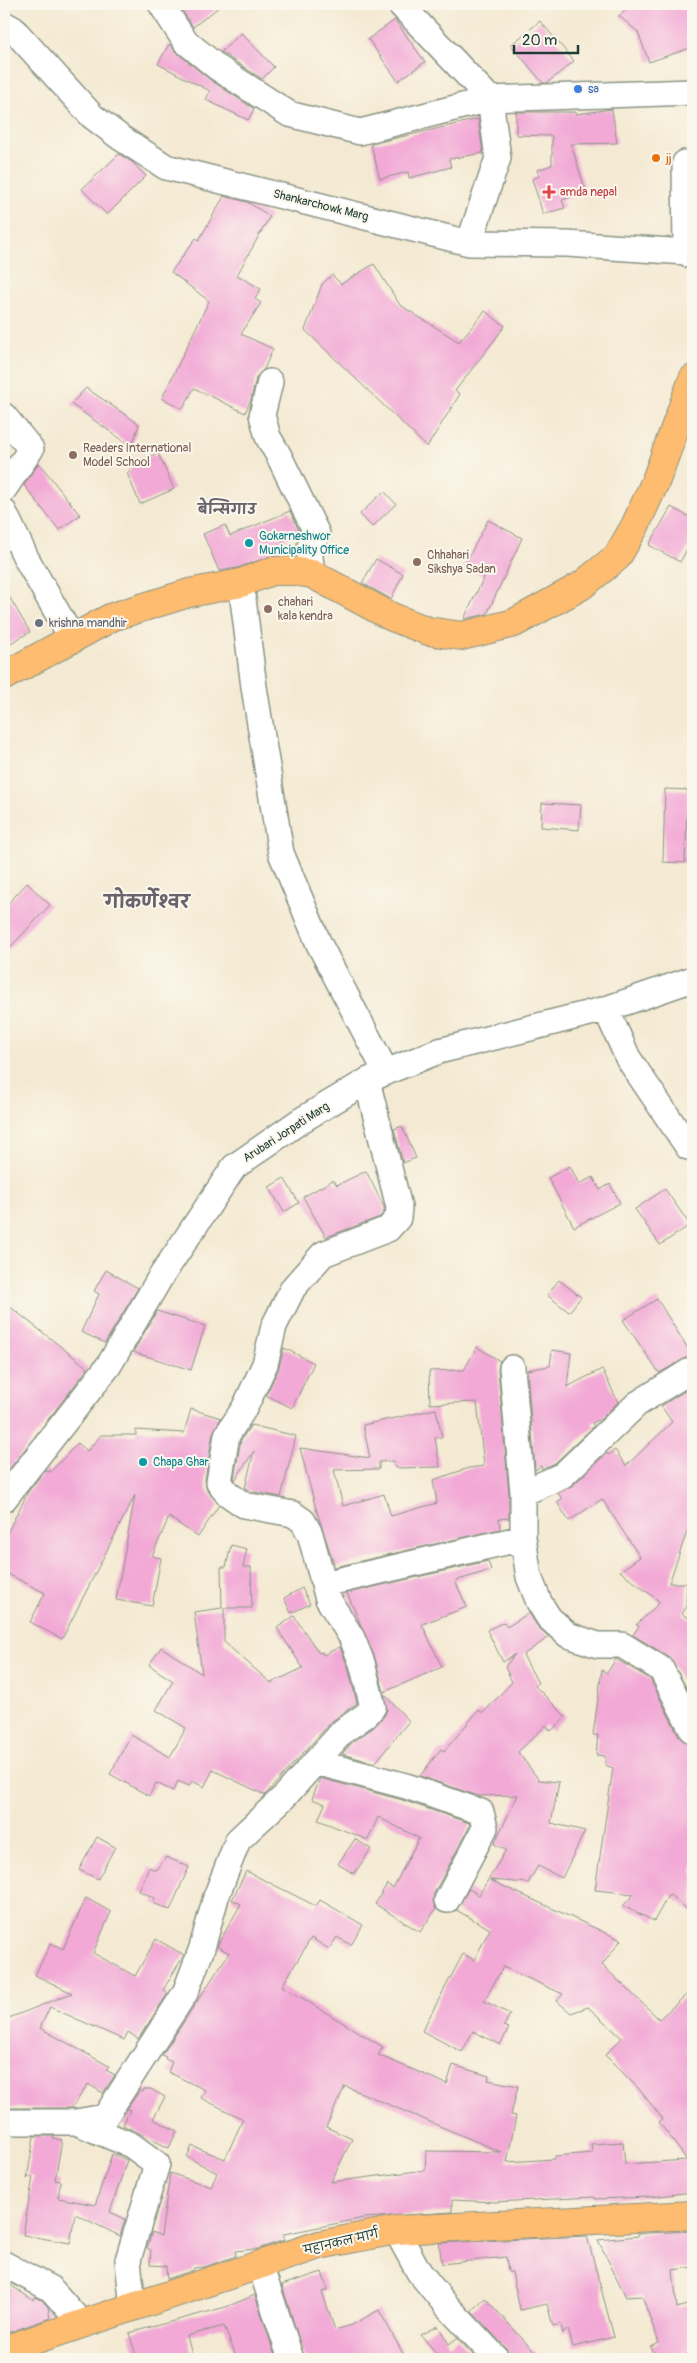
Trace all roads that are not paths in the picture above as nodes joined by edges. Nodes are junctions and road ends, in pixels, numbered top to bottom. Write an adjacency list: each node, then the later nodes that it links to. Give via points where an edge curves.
1 (161, 4): 5 (street, via 185,41 218,68 289,114 360,132)
2 (400, 4): 5 (street)
3 (4, 24): 7 (street, Shankarchowk Marg, via 13,28 92,116 166,167)
4 (693, 92): 5 (street)
5 (490, 99): 7 (street, via 498,158)
6 (685, 163): 8 (street)
7 (470, 243): 8 (street, Shankarchowk Marg, via 567,244)
8 (689, 255)
9 (693, 379): 14 (main road, via 656,480 617,557 581,586 548,606 514,623 462,636 428,631 392,617)
10 (270, 382): 14 (street, via 262,415 268,437 317,534 310,550)
11 (4, 416): 12 (street, via 31,449)
12 (4, 489)
13 (4, 512): 16 (street)
14 (312, 574): 15 (main road, via 272,571)
15 (241, 583): 16 (main road, via 188,593 112,617); 20 (street, via 281,853)
16 (73, 640): 17 (main road)
17 (4, 676)
18 (693, 979): 19 (street, Arubari Jorpati Marg)
19 (606, 1008): 20 (street, Arubari Jorpati Marg, via 439,1051); 21 (street, via 628,1058)
20 (376, 1077): 25 (street, Arubari Jorpati Marg, via 300,1121 234,1167 160,1278 109,1365); 27 (street, via 399,1206 398,1218 388,1228 323,1254 293,1288 274,1326 265,1364 245,1407 227,1435 219,1482 228,1494 244,1505 293,1514 302,1521 310,1534)
21 (688, 1147)
22 (512, 1368): 24 (street)
23 (693, 1369): 24 (street, via 637,1404 564,1476)
24 (523, 1494): 26 (street)
25 (4, 1499)
26 (523, 1538): 27 (street); 28 (street, via 529,1577 550,1618 568,1635 598,1645 622,1645 662,1669)
27 (324, 1584): 29 (street, via 328,1599 352,1638 362,1663 373,1707 343,1731)
28 (693, 1732)
29 (316, 1762): 30 (street, via 406,1786 481,1812 485,1828); 32 (street, via 238,1840 185,1994 105,2117)
30 (447, 1900)
31 (4, 2122): 32 (street)
32 (76, 2122): 37 (street, via 131,2145 157,2164 128,2260)
33 (693, 2215): 34 (main road, महानकल मार्ग)
34 (396, 2230): 36 (main road, महानकल मार्ग, via 319,2244); 41 (street, via 419,2272)
35 (4, 2264): 38 (street, via 51,2288)
36 (260, 2265): 37 (main road, महानकल मार्ग); 40 (street)
37 (133, 2308): 38 (main road, महानकल मार्ग)
38 (82, 2324): 39 (main road, महानकल मार्ग)
39 (4, 2350)
40 (291, 2359)
41 (498, 2359)

